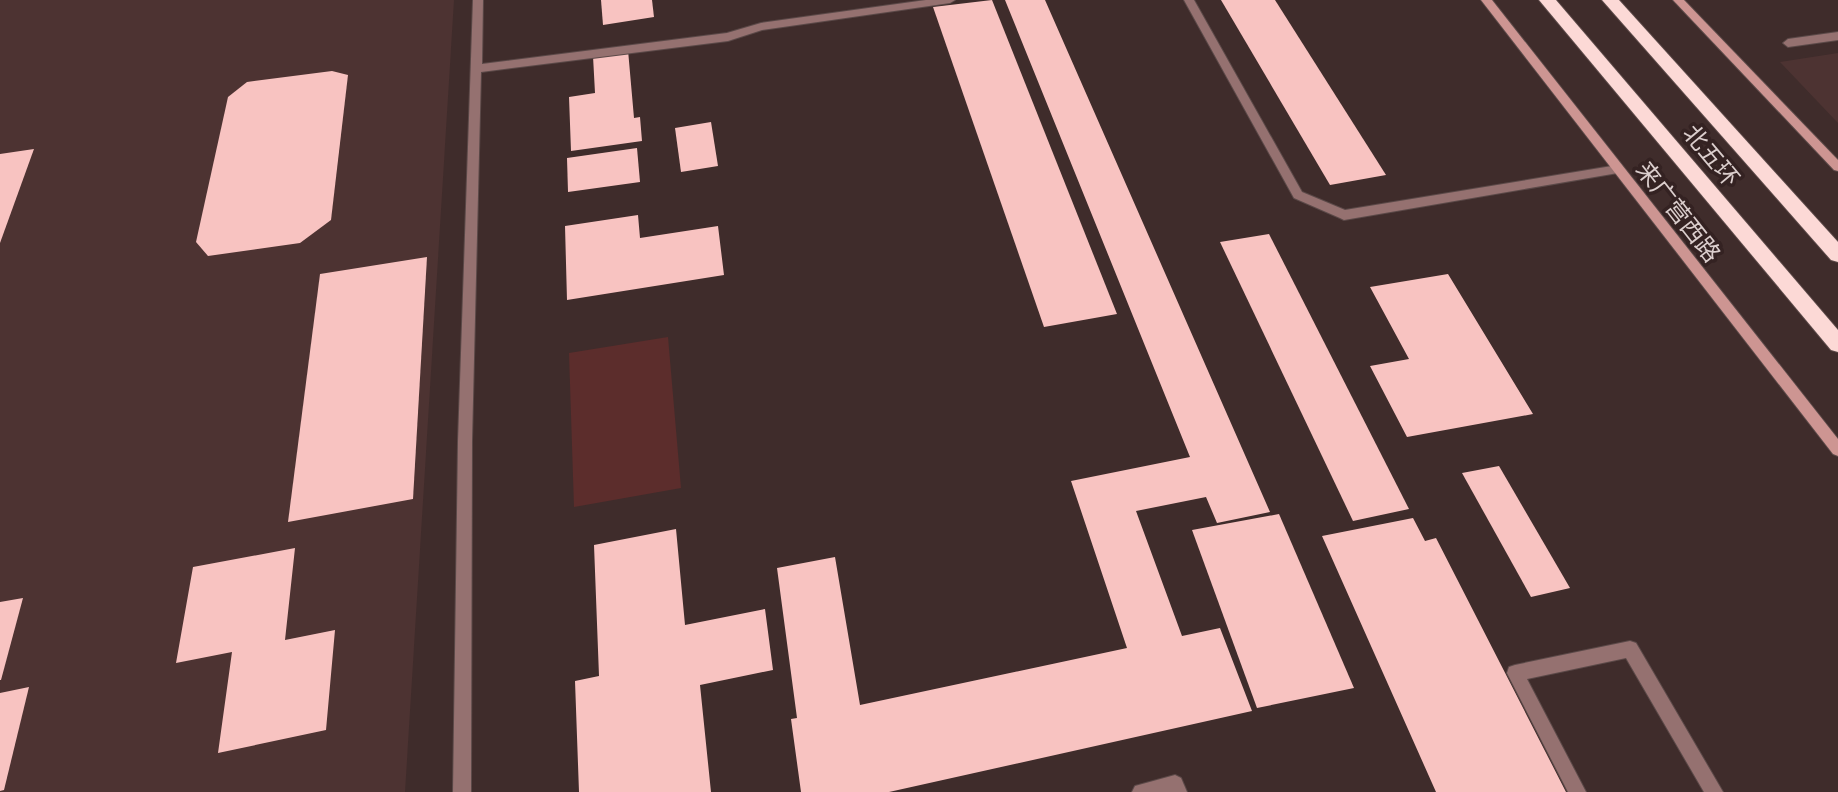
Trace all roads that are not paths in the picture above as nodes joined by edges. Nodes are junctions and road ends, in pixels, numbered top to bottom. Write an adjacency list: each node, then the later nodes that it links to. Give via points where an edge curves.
1 (478, 0): 10 (street)
2 (950, 0): 10 (street, via 761,27 728,37)
3 (1189, 0): 12 (street, via 1298,195 1344,215)
4 (1486, 0): 12 (street, 来广营西路)
5 (1547, 0): 14 (highway, 北五环)
6 (1610, 0): 13 (highway, 北五环)
7 (1678, 0): 11 (street)
8 (1838, 36): 9 (street)
9 (1788, 43)
10 (475, 69): 16 (street)
11 (1838, 167)
12 (1618, 169): 15 (street, 来广营西路)
13 (1838, 255)
14 (1838, 344)
15 (1838, 450)
16 (462, 792)
17 (1141, 792): 18 (street, via 1175,784)
18 (1178, 792)
19 (1577, 792): 20 (street, via 1515,673 1630,649)
20 (1714, 792)

